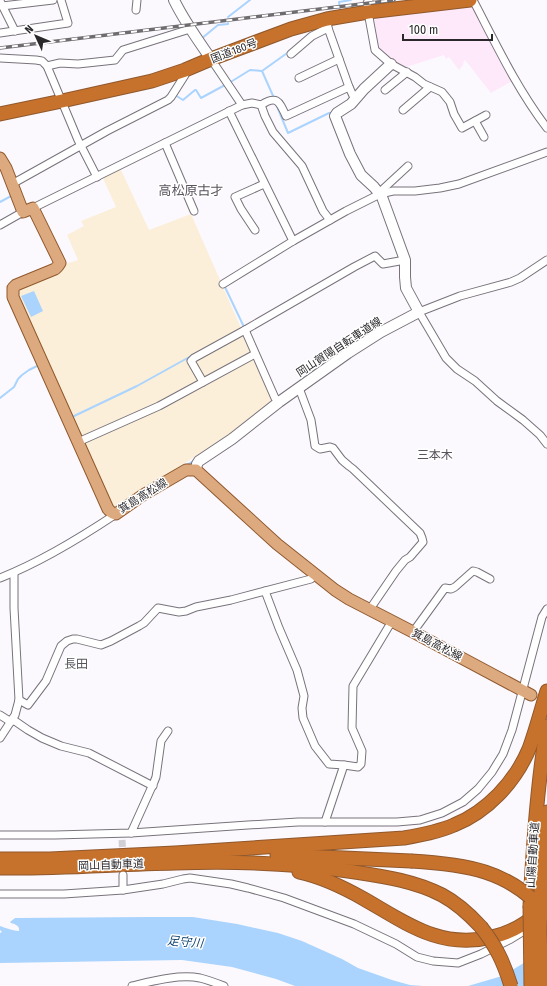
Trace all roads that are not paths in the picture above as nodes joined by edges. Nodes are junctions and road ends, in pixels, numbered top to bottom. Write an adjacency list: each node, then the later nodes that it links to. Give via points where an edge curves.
1 (52, 0): 6 (street)
2 (61, 0): 11 (street, via 68,23)
3 (137, 0): 8 (street)
4 (174, 0): 10 (main road)
5 (471, 0): 7 (highway, 国道180号); 34 (street, via 520,89)
6 (1, 3): 11 (street)
7 (368, 6): 9 (highway, 国道180号); 17 (street, via 375,50)
8 (136, 10)
9 (327, 23): 13 (street); 15 (highway, 国道180号, via 291,29); 16 (street)
10 (190, 29): 15 (main road); 18 (street, via 123,50 115,60)
11 (15, 31): 12 (street)
12 (0, 33)
13 (291, 54)
14 (0, 58): 18 (street, via 42,61)
15 (212, 59): 19 (highway, 国道180号); 27 (street)
16 (339, 59): 21 (street); 22 (street)
17 (391, 64): 20 (street); 25 (main road)
18 (47, 66): 26 (street)
19 (184, 70): 26 (highway, 国道180号, via 152,81); 37 (street, via 185,74 168,100)
20 (407, 72): 23 (street); 24 (street)
21 (299, 78)
22 (349, 87): 25 (street); 28 (street, via 286,116 275,100 268,100)
23 (430, 87): 29 (street); 33 (street, via 442,92 446,97 462,128)
24 (386, 90)
25 (355, 100): 44 (main road, via 335,116 356,167)
26 (62, 101): 31 (highway, 国道180号); 37 (street)
27 (242, 105): 28 (street); 30 (street)
28 (261, 105): 47 (street, via 273,132 302,166)
29 (403, 110)
30 (229, 111): 36 (street); 43 (street)
31 (0, 114)
32 (486, 115): 33 (street)
33 (475, 121): 35 (street)
34 (547, 128)
35 (484, 138)
36 (165, 143): 41 (street); 46 (street)
37 (81, 145): 41 (street); 42 (street)
38 (547, 152): 44 (street, via 459,184)
39 (0, 158): 42 (main road, 箕島高松線)
40 (408, 166): 44 (street)
41 (97, 177): 45 (street)
42 (12, 184): 45 (main road, 箕島高松線)
43 (264, 184): 49 (street, via 236,197); 50 (street)
44 (380, 193): 47 (street); 51 (main road)
45 (28, 210): 48 (street); 60 (main road, 箕島高松線, via 60,263 55,269 16,285 13,288 13,297)
46 (194, 211)
47 (329, 219): 50 (street)
48 (0, 225)
49 (255, 230)
50 (292, 240): 53 (street)
51 (405, 260): 54 (main road, via 406,288); 55 (street, via 383,264 375,256)
52 (547, 260): 54 (street, via 511,282)
53 (224, 284)
54 (418, 311): 58 (main road, 岡山賀陽自転車道線, via 364,342); 61 (street, via 452,365 523,420)
55 (245, 330): 56 (street); 57 (street, via 191,361)
56 (256, 354): 57 (street); 59 (street)
57 (203, 382): 60 (street, via 159,406)
58 (299, 388): 59 (main road, 岡山賀陽自転車道線); 69 (street, via 311,420 316,446 320,449 333,448 342,460 387,501 422,538 423,542 396,571)
59 (278, 401): 62 (main road, 岡山賀陽自転車道線, via 232,439 199,461)
60 (78, 442): 63 (main road, 箕島高松線, via 108,509)
61 (547, 444)
62 (196, 470): 63 (main road, 箕島高松線, via 186,470); 65 (main road, 箕島高松線, via 277,544)
63 (113, 513): 64 (street, via 97,526)
64 (14, 573): 66 (street); 75 (street)
65 (315, 574): 68 (street, via 311,579); 69 (main road, 箕島高松線, via 349,599)
66 (0, 578)
67 (490, 579): 72 (street, via 472,572 455,587 445,588)
68 (265, 591): 75 (street, via 186,611 158,608 144,623 101,644 70,640 61,646 46,681 28,705); 81 (street, via 297,670 304,696 303,718 315,746 329,764)
69 (370, 609): 71 (main road, 箕島高松線)
70 (547, 609): 74 (street, via 542,617)
71 (392, 621): 72 (main road, 箕島高松線); 81 (street, via 353,686 352,728 362,750 361,764 358,767)
72 (413, 632): 74 (main road, 箕島高松線)
73 (547, 691): 87 (highway, via 528,750 515,774 488,804 455,825 432,833 404,838)
74 (526, 693): 84 (street, via 498,764 486,781 463,802 442,813 420,820)
75 (19, 700): 77 (street)
76 (0, 715): 77 (street)
77 (12, 720): 80 (street); 82 (street, via 42,738 60,746 90,753)
78 (547, 726): 99 (highway, 山陽自動車道, bridge, via 532,850)
79 (168, 731): 82 (street, via 161,741 156,777)
80 (0, 738)
81 (344, 765): 84 (street)
82 (152, 786): 85 (street)
83 (547, 812): 100 (highway, 山陽自動車道, bridge, via 541,888)
84 (325, 822): 85 (street)
85 (131, 833): 86 (street, via 122,837)
86 (0, 835)
87 (176, 853): 88 (highway, 岡山自動車道); 95 (highway, bridge, via 458,865 488,873 518,888 535,901)
88 (0, 859)
89 (222, 862): 90 (highway, 岡山自動車道); 94 (highway, via 279,868 318,877 412,926 454,939 481,939 507,932 536,915); 98 (highway, bridge, via 307,866 362,873 420,886 459,906 482,927 498,953)
90 (0, 868)
91 (123, 875): 92 (street)
92 (123, 890): 93 (street, via 64,894); 95 (street, via 190,878 248,888 284,898 354,924 417,957 439,962 458,963 481,954)
93 (0, 894)
94 (547, 903)
95 (547, 916)
96 (132, 986): 97 (street, via 189,977 201,978)
97 (224, 986)
98 (510, 986)
99 (531, 986)
100 (542, 986)

